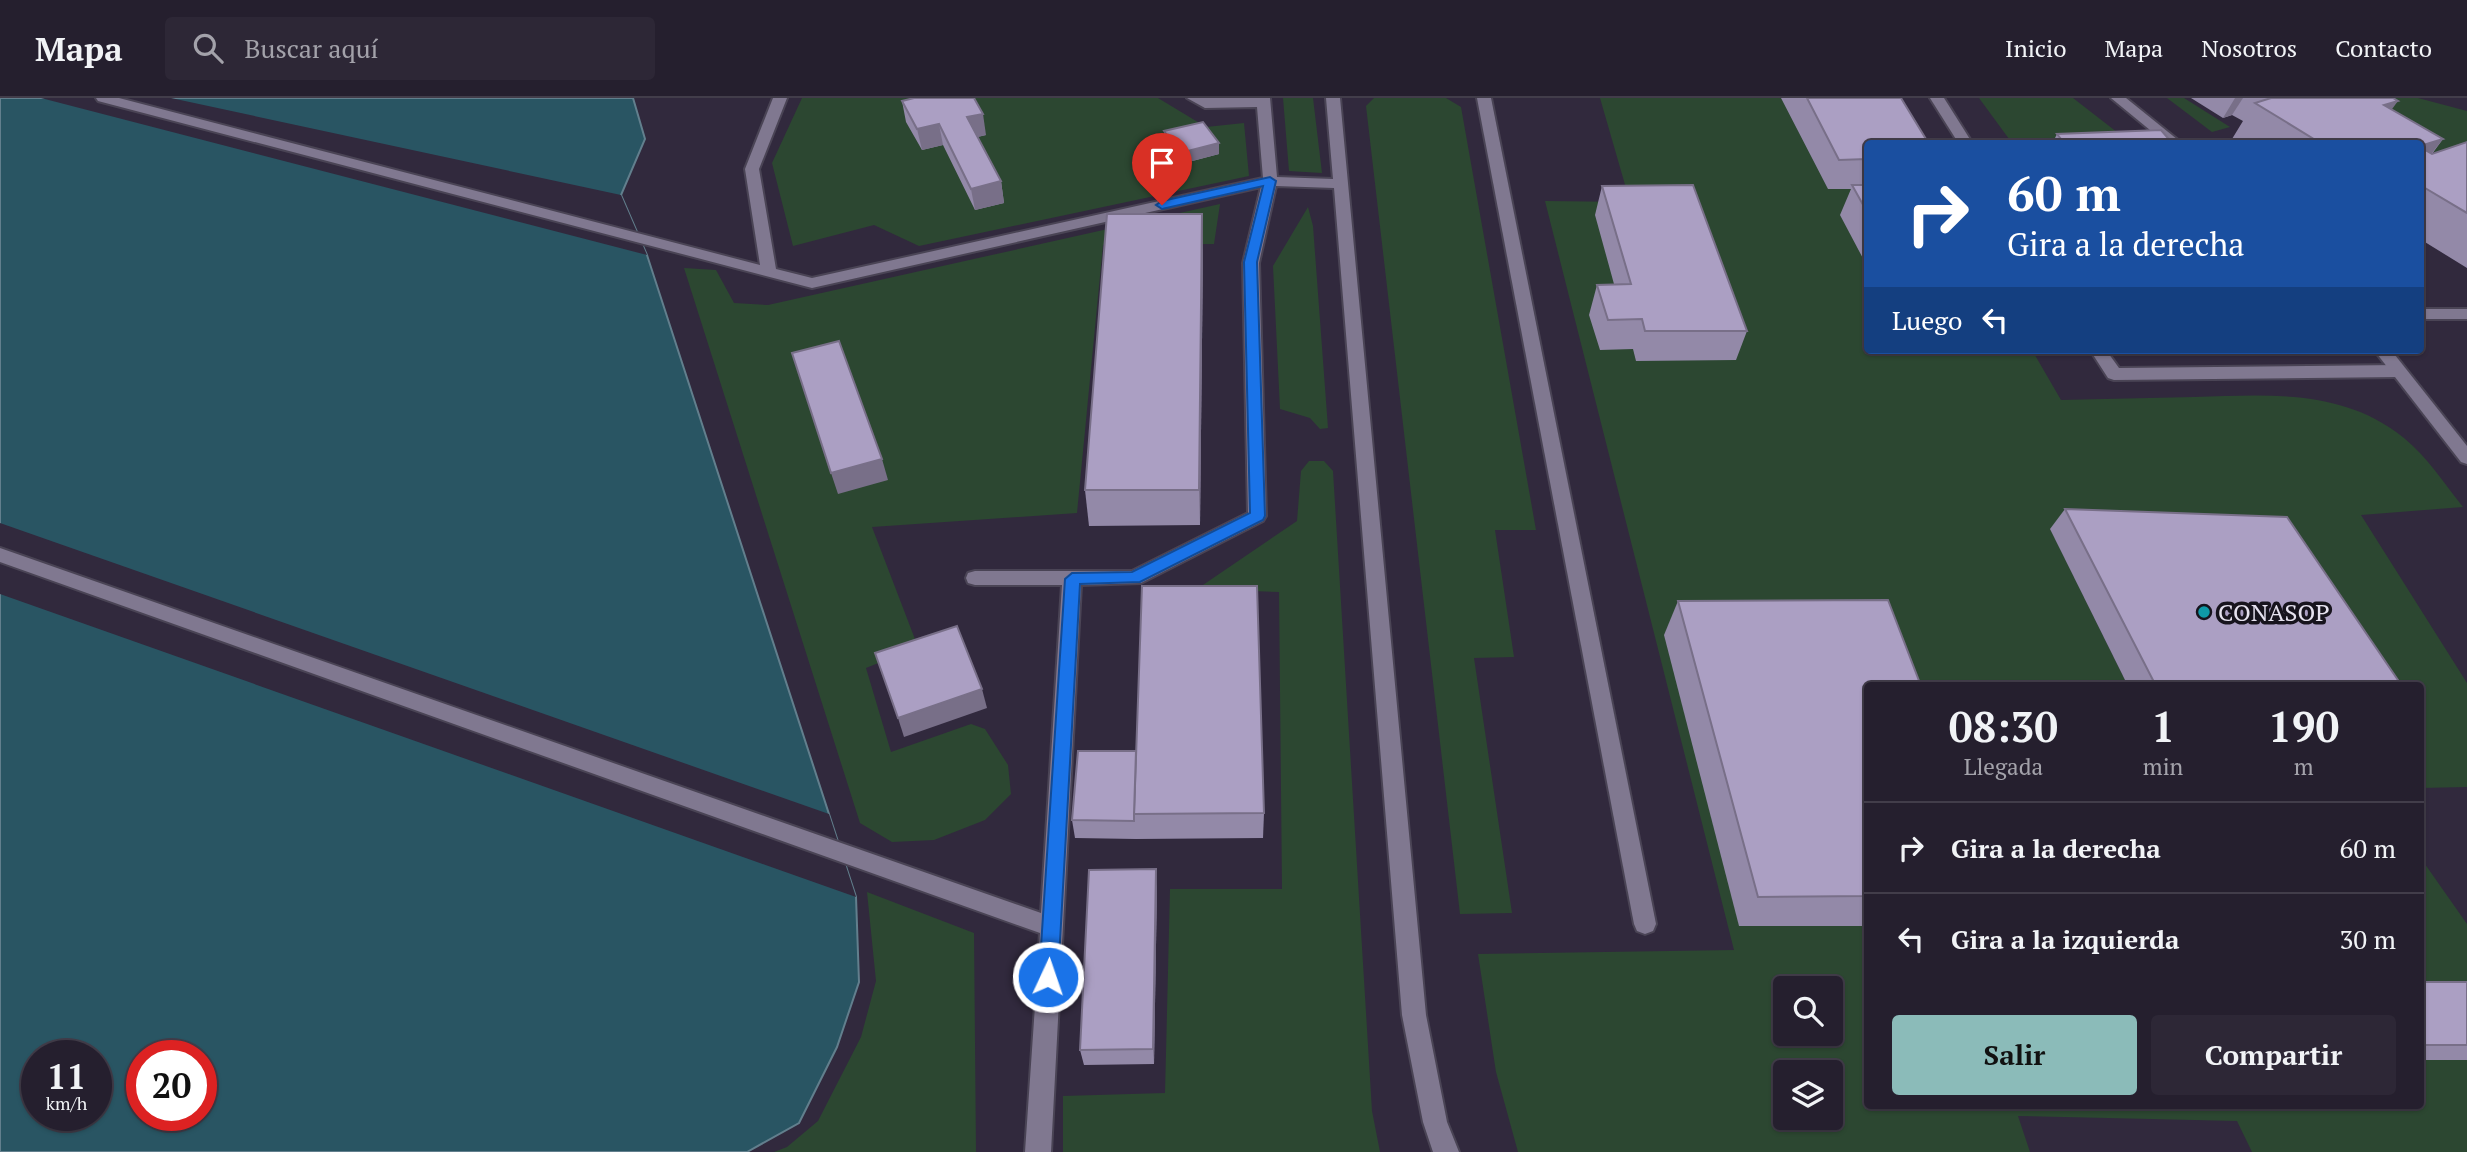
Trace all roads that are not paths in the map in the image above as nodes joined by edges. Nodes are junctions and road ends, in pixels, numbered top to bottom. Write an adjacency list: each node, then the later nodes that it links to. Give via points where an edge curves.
1 (103, 98): 13 (street)
2 (780, 98): 13 (street, via 752,169)
3 (1194, 98): 8 (street, via 1205,104)
4 (1333, 98): 12 (street)
5 (1485, 98): 23 (street)
6 (1937, 98): 9 (street)
7 (2118, 98): 10 (street)
8 (1263, 101): 11 (street)
9 (1963, 140)
10 (2171, 140)
11 (1270, 181): 12 (street); 13 (street, via 811,283); 22 (street, via 1251,262 1257,516 1134,578)
12 (1340, 184): 26 (street, via 1415,1015 1435,1122)
13 (769, 272)
14 (2424, 314): 15 (street)
15 (2467, 314)
16 (2101, 354): 18 (street, via 2114,374)
17 (2385, 354): 18 (street)
18 (2399, 371): 19 (street)
19 (2467, 458)
20 (0, 555): 24 (street)
21 (975, 578): 22 (street)
22 (1072, 579): 24 (street)
23 (1645, 924)
24 (1051, 927): 25 (street)
25 (1038, 1152)
26 (1446, 1152)

